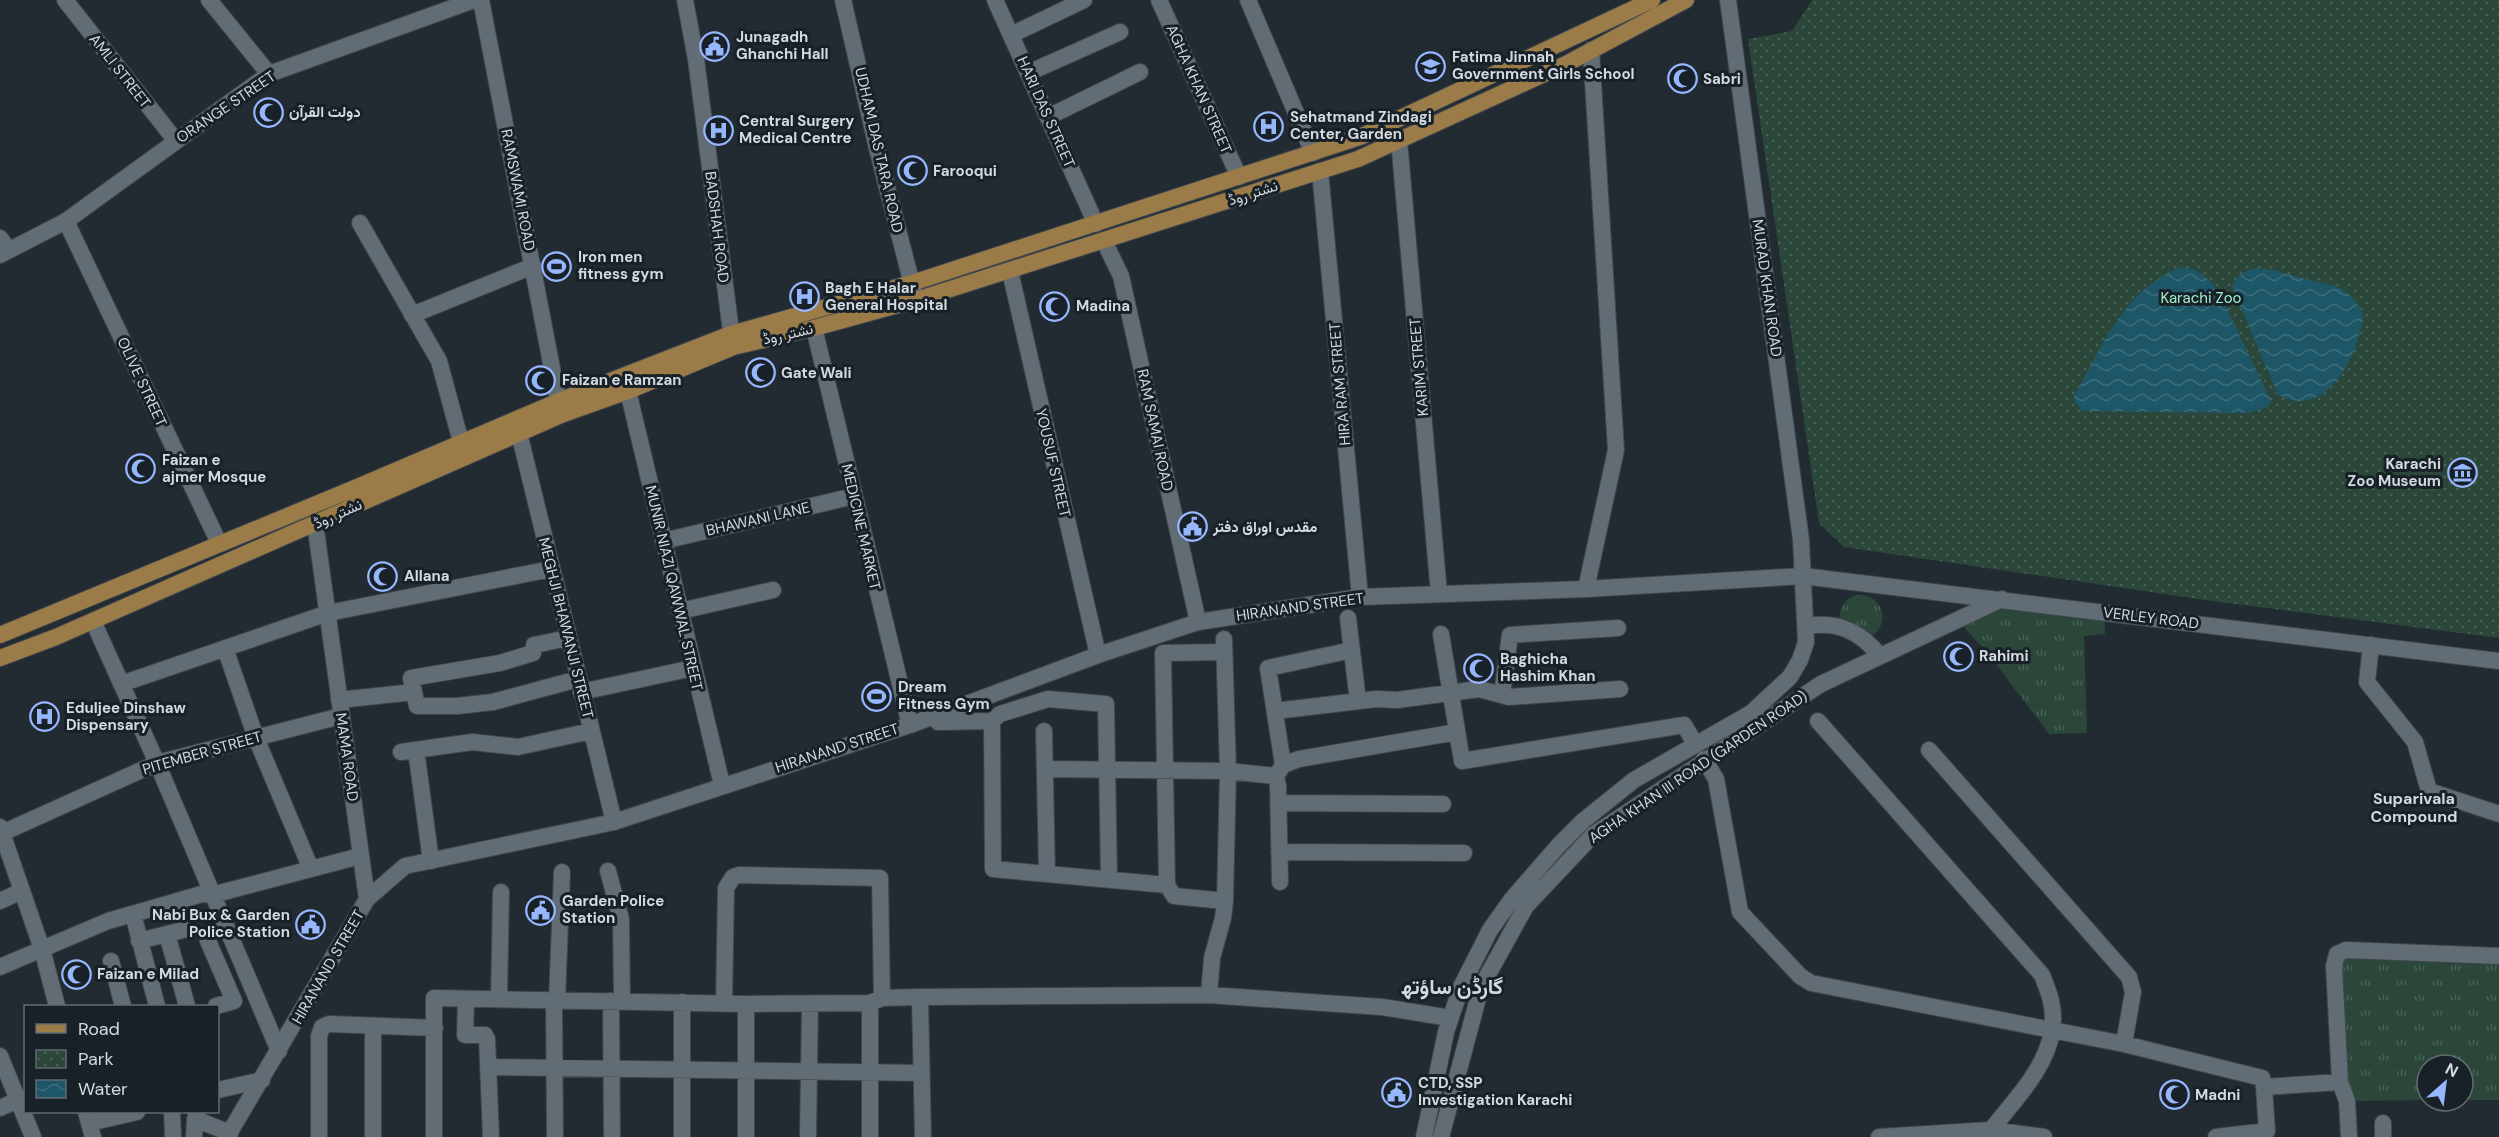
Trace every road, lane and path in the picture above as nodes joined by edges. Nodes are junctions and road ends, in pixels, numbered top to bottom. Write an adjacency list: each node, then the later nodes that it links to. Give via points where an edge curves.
1 (65, 0): 22 (street, AMLI STREET)
2 (209, 0): 18 (street)
3 (474, 0): 18 (street, ORANGE STREET)
4 (481, 0): 31 (street, RAMSWAMI ROAD)
5 (685, 0): 37 (street, BADSHAH ROAD)
6 (843, 0): 33 (street, UDHAM DAS TARA ROAD)
7 (995, 0): 15 (street, HARI DAS STREET)
8 (1084, 0): 15 (street)
9 (1160, 0): 25 (street, AGHA KHAN STREET)
10 (1248, 0): 23 (street)
11 (1652, 0): 23 (main road, نشتر روڈ, via 1360,137)
12 (1686, 0): 16 (main road, نشتر روڈ)
13 (1728, 0): 47 (street, MURAD KHAN ROAD)
14 (1120, 32): 19 (street)
15 (1011, 35): 19 (street, HARI DAS STREET)
16 (1591, 50): 21 (main road, نشتر روڈ); 48 (street, via 1616,450)
17 (1140, 72): 20 (street)
18 (269, 74): 22 (street, ORANGE STREET)
19 (1028, 74): 20 (street, HARI DAS STREET)
20 (1048, 117): 28 (street, HARI DAS STREET)
21 (1399, 140): 24 (main road, نشتر روڈ); 50 (street, KARIM STREET)
22 (176, 141): 26 (street, ORANGE STREET)
23 (1313, 153): 25 (main road, نشتر روڈ)
24 (1320, 171): 29 (main road, نشتر روڈ); 51 (street, HIRA RAM STREET)
25 (1239, 177): 28 (main road, نشتر روڈ)
26 (66, 221): 30 (street, ORANGE STREET); 45 (street, OLIVE STREET)
27 (360, 224): 35 (street)
28 (1096, 224): 33 (main road, نشتر روڈ)
29 (1104, 241): 32 (main road, نشتر روڈ); 57 (street, RAM SAMAI ROAD, via 1121,276)
30 (3, 248)
31 (533, 266): 35 (street); 39 (street, RAMSWAMI ROAD)
32 (1010, 271): 34 (main road, نشتر روڈ); 66 (street, YOUSUF STREET)
33 (912, 283): 34 (street, UDHAM DAS TARA ROAD); 37 (main road, نشتر روڈ)
34 (916, 300): 36 (main road, نشتر روڈ)
35 (412, 315): 41 (street, via 439,362)
36 (814, 328): 37 (main road, نشتر روڈ); 42 (street, MEDICINE MARKET)
37 (732, 341): 38 (main road, نشتر روڈ); 39 (main road, نشتر روڈ)
38 (628, 391): 39 (main road, نشتر روڈ); 44 (street, MUNIR NIAZI QAWWAL STREET)
39 (560, 408): 40 (main road, نشتر روڈ); 41 (main road, نشتر روڈ)
40 (519, 434): 43 (main road, نشتر روڈ); 46 (street, MEGHJI BHAWANJI STREET)
41 (462, 442): 45 (main road, نشتر روڈ)
42 (854, 496): 44 (street, BHAWANI LANE); 83 (street, MEDICINE MARKET)
43 (315, 523): 54 (street, MAMA ROAD); 56 (main road, نشتر روڈ)
44 (663, 542): 53 (street, MUNIR NIAZI QAWWAL STREET)
45 (219, 543): 61 (main road, نشتر روڈ)
46 (551, 569): 54 (street); 62 (street, MEGHJI BHAWANJI STREET)
47 (1803, 576): 48 (street, HIRANAND STREET); 52 (street, VERLEY ROAD); 58 (street, AGHA KHAN III ROAD (GARDEN ROAD))
48 (1586, 589): 50 (street, HIRANAND STREET)
49 (773, 590): 53 (street)
50 (1439, 594): 51 (street, HIRANAND STREET)
51 (1360, 597): 57 (street, HIRANAND STREET)
52 (2002, 599): 63 (street, VERLEY ROAD); 67 (street, AGHA KHAN III ROAD (GARDEN ROAD))
53 (680, 611): 70 (street, MUNIR NIAZI QAWWAL STREET)
54 (328, 613): 64 (street); 78 (street, MAMA ROAD)
55 (1348, 618): 65 (street)
56 (93, 621): 68 (main road, نشتر روڈ); 71 (street)
57 (1198, 622): 66 (street, HIRANAND STREET)
58 (1807, 626): 67 (street, via 1836,625 1855,632); 89 (street, AGHA KHAN III ROAD (GARDEN ROAD), via 1800,660 1790,677)
59 (1618, 628): 76 (street, via 1510,635)
60 (1442, 634): 75 (street)
61 (0, 635)
62 (568, 638): 72 (street, MEGHJI BHAWANJI STREET); 74 (street, via 534,645 533,653 500,663 411,678)
63 (2371, 645): 69 (street, VERLEY ROAD); 99 (street, via 2367,682 2415,742 2429,791)
64 (225, 648): 71 (street); 87 (street)
65 (1352, 650): 77 (street); 79 (street, via 1268,668)
66 (1098, 655): 83 (street, HIRANAND STREET)
67 (1879, 655): 89 (street, AGHA KHAN III ROAD (GARDEN ROAD))
68 (0, 658)
69 (2499, 661)
70 (693, 668): 72 (street); 96 (street, MUNIR NIAZI QAWWAL STREET)
71 (121, 684): 90 (street)
72 (580, 686): 74 (street, via 458,706 417,706); 84 (street, MEGHJI BHAWANJI STREET)
73 (1620, 689): 76 (street)
74 (414, 692): 78 (street, PITEMBER STREET)
75 (1450, 692): 76 (street, via 1479,689); 77 (street, via 1397,700); 86 (street)
76 (1502, 695)
77 (1358, 700): 79 (street)
78 (340, 708): 87 (street, PITEMBER STREET); 104 (street, MAMA ROAD)
79 (1275, 711): 95 (street)
80 (992, 721): 82 (street); 92 (street, via 1000,714 1048,699 1106,704); 109 (street, via 993,869)
81 (1818, 721): 149 (street, via 2042,975 2052,1001)
82 (938, 722)
83 (910, 725): 96 (street, HIRANAND STREET)
84 (591, 731): 100 (street, MEGHJI BHAWANJI STREET); 105 (street, via 518,747 472,742 409,751)
85 (1044, 731): 91 (street)
86 (1457, 732): 89 (street, via 1462,761 1684,725); 95 (street, via 1299,759)
87 (256, 738): 90 (street, PITEMBER STREET); 106 (street)
88 (1929, 750): 150 (street, via 2129,977 2133,992)
89 (1700, 752): 145 (street, AGHA KHAN III ROAD (GARDEN ROAD), via 1634,780 1583,821 1552,853 1490,930); 149 (street, via 1716,779 1740,912 1800,976 1811,983); 188 (street, AGHA KHAN III ROAD (GARDEN ROAD), via 1593,835 1526,906 1480,987)
90 (157, 763): 101 (street, PITEMBER STREET); 115 (street)
91 (1046, 769): 92 (street); 109 (street)
92 (1106, 771): 93 (street); 110 (street)
93 (1166, 771): 94 (street); 94 (street, via 1163,653 1224,645); 112 (street)
94 (1228, 771): 95 (street); 118 (street)
95 (1280, 771): 97 (street)
96 (722, 785): 100 (street, HIRANAND STREET)
97 (1278, 803): 98 (street); 102 (street)
98 (1443, 804)
99 (2499, 814)
100 (614, 822): 105 (street, HIRANAND STREET)
101 (1, 831): 113 (street)
102 (1279, 852): 103 (street); 111 (street)
103 (1464, 853)
104 (360, 856): 106 (street); 116 (street, MAMA ROAD)
105 (431, 861): 116 (street, HIRANAND STREET, via 405,866)
106 (311, 869): 115 (street)
107 (608, 871): 133 (street, via 621,919)
108 (562, 872): 132 (street)
109 (1047, 873): 110 (street)
110 (1109, 879): 112 (street)
111 (1280, 882)
112 (1167, 885): 118 (street, via 1174,896)
113 (22, 891): 117 (street); 124 (street)
114 (501, 892): 131 (street)
115 (212, 895): 119 (street, via 202,894); 151 (street)
116 (367, 900): 144 (street, HIRANAND STREET)
117 (0, 901)
118 (1225, 901): 128 (street, via 1212,958)
119 (132, 914): 122 (street); 124 (street)
120 (187, 929): 121 (street)
121 (167, 934): 122 (street); 142 (street)
122 (140, 941): 141 (street)
123 (208, 941): 143 (street, via 234,1001)
124 (42, 949): 127 (street); 139 (street)
125 (2499, 956): 162 (street, via 2346,950 2337,954 2334,966)
126 (111, 961): 140 (street)
127 (0, 967)
128 (1209, 995): 129 (street); 145 (street, via 1382,1007)
129 (920, 997): 134 (street); 160 (street)
130 (466, 999): 131 (street); 148 (street, via 434,998); 153 (street, via 465,1035 485,1035)
131 (499, 999): 132 (street)
132 (555, 1000): 133 (street); 154 (street)
133 (617, 1001): 135 (street); 155 (street)
134 (876, 1001): 136 (street, via 880,878 739,875 726,888); 138 (street); 159 (street)
135 (682, 1002): 136 (street); 156 (street)
136 (724, 1003): 137 (street)
137 (746, 1004): 138 (street); 157 (street)
138 (810, 1004): 158 (street)
139 (57, 1005)
140 (123, 1005)
141 (157, 1005)
142 (187, 1005)
143 (219, 1005)
144 (302, 1012): 146 (street); 151 (street, HIRANAND STREET)
145 (1450, 1018): 187 (street, AGHA KHAN III ROAD (GARDEN ROAD))
146 (322, 1027): 147 (street); 176 (street)
147 (373, 1027): 148 (street); 177 (street)
148 (435, 1028): 178 (street)
149 (2052, 1030): 150 (street); 171 (street, via 2048,1051 2034,1075)
150 (2124, 1044): 163 (street, via 2262,1078)
151 (279, 1052): 161 (street, HIRANAND STREET)
152 (0, 1056): 165 (street)
153 (488, 1067): 154 (street); 179 (street)
154 (555, 1068): 155 (street); 180 (street)
155 (612, 1069): 156 (street); 181 (street)
156 (682, 1070): 157 (street); 182 (street)
157 (746, 1071): 158 (street); 183 (street)
158 (809, 1072): 159 (street); 184 (street)
159 (870, 1072): 160 (street); 185 (street)
160 (922, 1073): 186 (street)
161 (262, 1080): 164 (street); 172 (street, HIRANAND STREET)
162 (2340, 1082): 163 (street); 192 (street, via 2347,1101)
163 (2264, 1087): 191 (street, via 2267,1131)
164 (219, 1090)
165 (18, 1100): 166 (street); 173 (street)
166 (0, 1108)
167 (134, 1113): 170 (street)
168 (172, 1113): 174 (street)
169 (196, 1115): 172 (street); 175 (street)
170 (90, 1129)
171 (1991, 1130): 189 (street); 190 (street)
172 (229, 1135)
173 (33, 1137)
174 (173, 1137)
175 (194, 1137)
176 (319, 1137)
177 (373, 1137)
178 (434, 1137)
179 (491, 1137)
180 (555, 1137)
181 (612, 1137)
182 (682, 1137)
183 (746, 1137)
184 (808, 1137)
185 (870, 1137)
186 (923, 1137)
187 (1424, 1137)
188 (1441, 1137)
189 (1879, 1137)
190 (2044, 1137)
191 (2216, 1137)
192 (2349, 1137)

